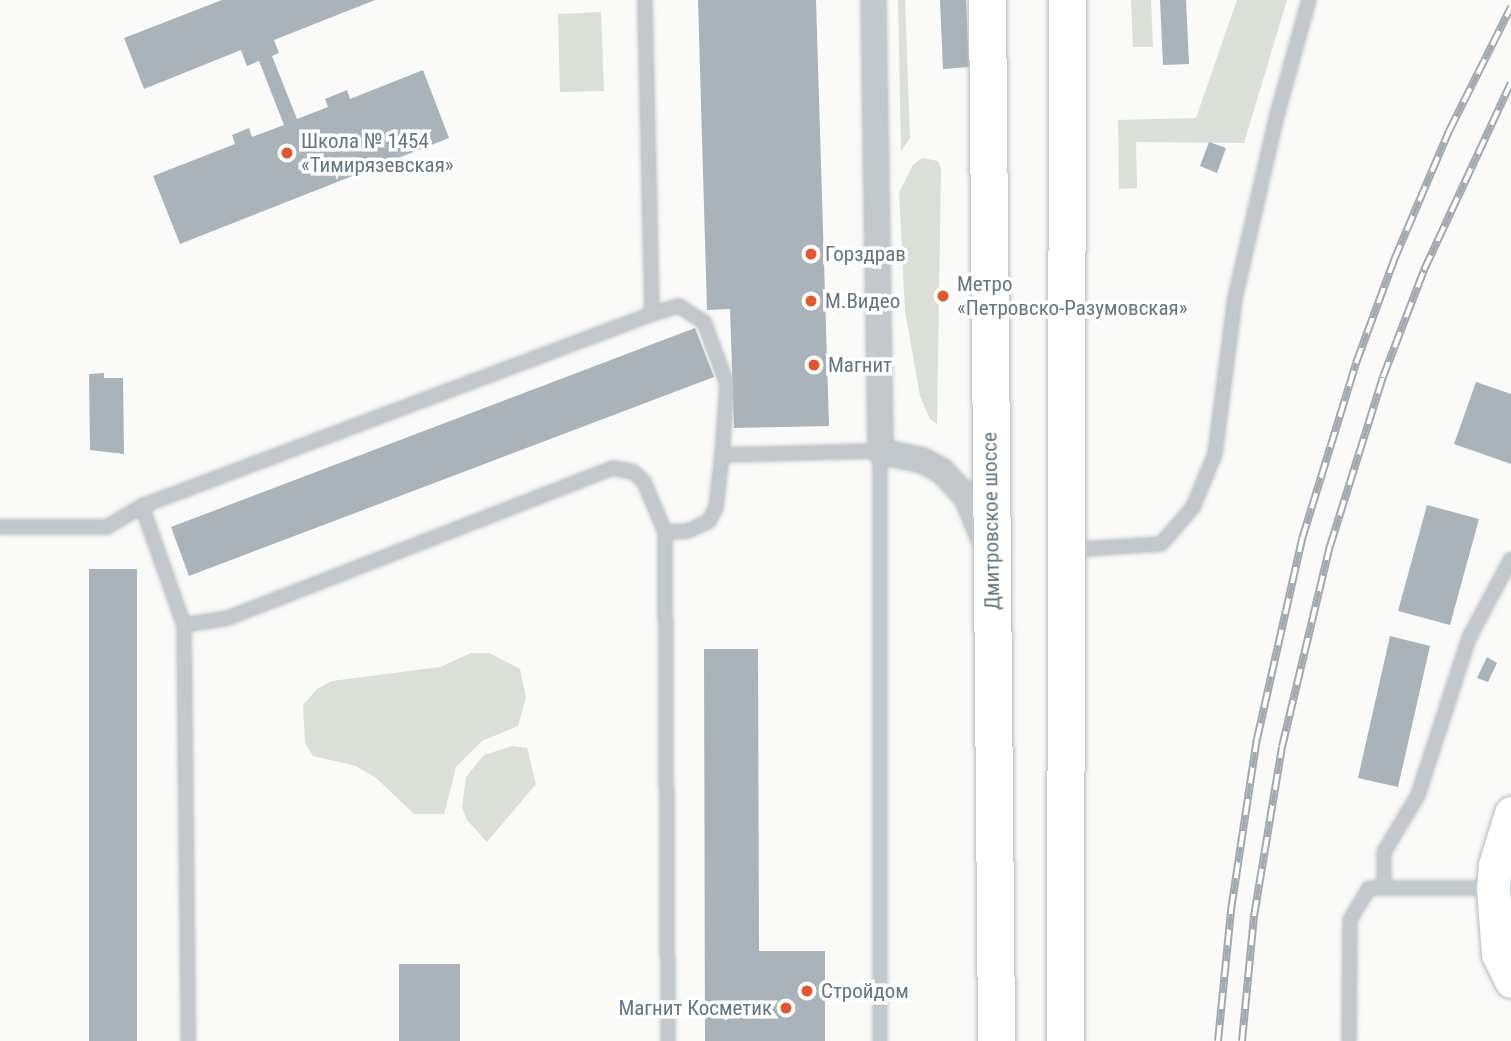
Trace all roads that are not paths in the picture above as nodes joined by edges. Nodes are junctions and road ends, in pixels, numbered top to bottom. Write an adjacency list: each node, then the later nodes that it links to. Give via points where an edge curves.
1 (645, 0): 6 (lane)
2 (873, 0): 7 (street)
3 (987, 0): 13 (main road, Дмитровское шоссе)
4 (1067, 0): 12 (main road)
5 (1309, 0): 12 (lane, via 1235,298 1214,454 1193,507 1161,544)
6 (652, 314): 8 (lane, via 679,306 704,322 727,384); 9 (lane)
7 (880, 452): 8 (lane); 13 (street, via 922,460 941,470 966,497); 23 (lane)
8 (722, 455): 11 (lane, via 716,506 709,521 688,531)
9 (142, 506): 10 (lane, via 107,527); 15 (lane)
10 (0, 527)
11 (665, 532): 15 (lane, via 644,482 634,472 613,468 228,618); 22 (lane)
12 (1064, 550): 25 (main road)
13 (992, 558): 24 (main road, Дмитровское шоссе)
14 (1511, 559): 17 (lane, via 1469,638 1418,794 1384,852)
15 (184, 625): 21 (lane)
16 (1511, 813): 18 (street, via 1495,864)
17 (1384, 888): 18 (lane); 26 (lane, via 1369,888 1350,920)
18 (1493, 888): 19 (street)
19 (1503, 939): 20 (street)
20 (1511, 981)
21 (188, 1041)
22 (668, 1041)
23 (880, 1041)
24 (996, 1041)
25 (1065, 1041)
26 (1349, 1041)

